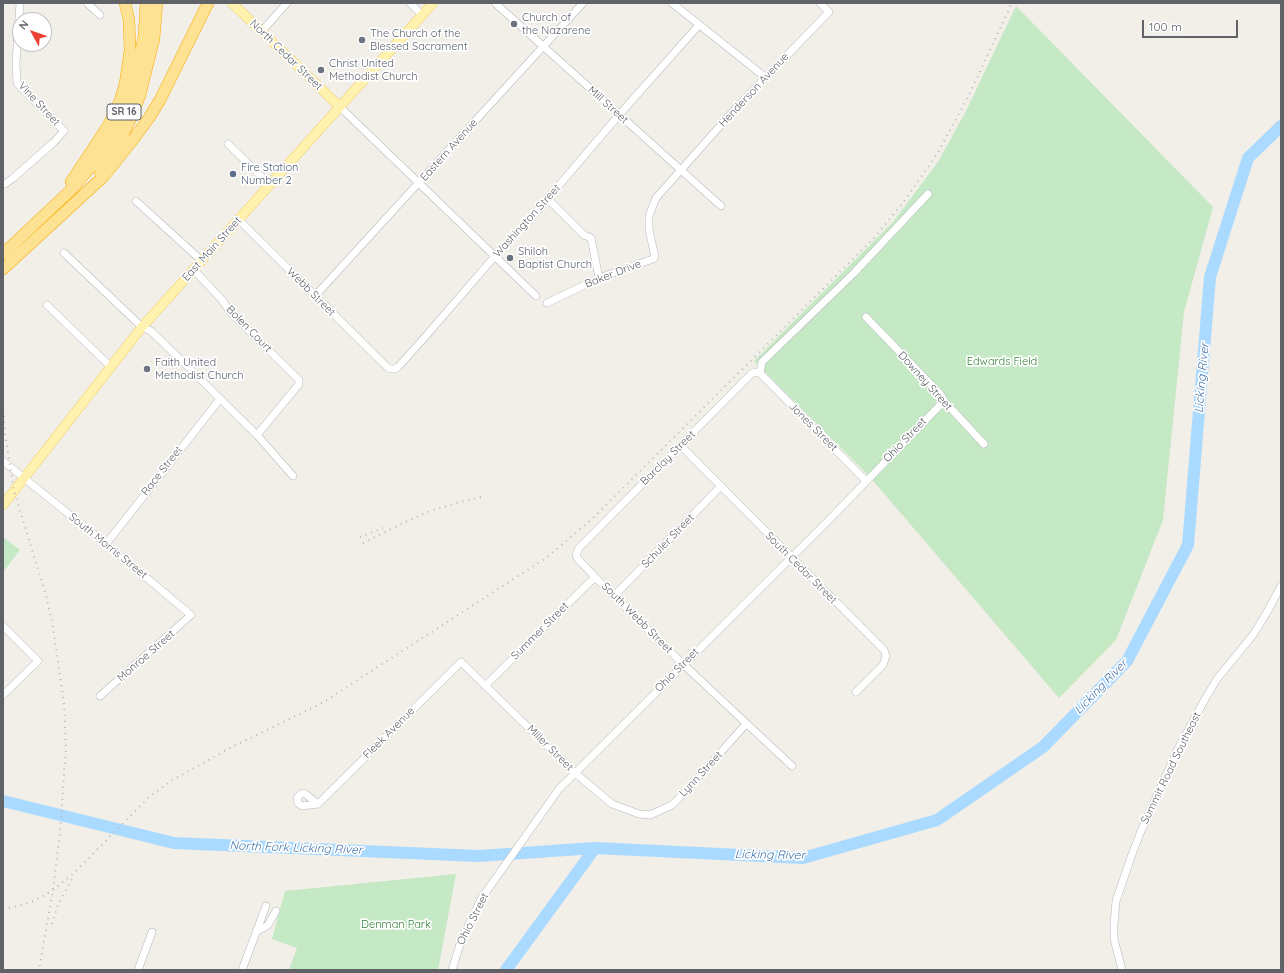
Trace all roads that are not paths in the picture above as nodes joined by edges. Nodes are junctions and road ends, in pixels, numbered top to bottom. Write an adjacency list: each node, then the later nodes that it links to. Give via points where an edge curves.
1 (20, 3): 26 (street, Vine Street, via 17,83 64,131)
2 (87, 3): 15 (street)
3 (125, 3): 31 (highway, via 129,20 130,50 124,90 108,126)
4 (146, 3): 31 (highway, SR 16, via 140,59 122,117 102,153)
5 (157, 3): 28 (highway, SR 16, via 154,39 140,95 120,141)
6 (208, 3): 28 (highway, via 172,78 149,118 104,176)
7 (232, 3): 18 (main road, North Cedar Street)
8 (287, 3): 18 (street)
9 (410, 3): 16 (street)
10 (433, 3): 16 (main road, East Main Street)
11 (495, 3): 19 (street, Mill Street)
12 (583, 3): 19 (street, Eastern Avenue)
13 (672, 3): 17 (street)
14 (820, 3): 20 (street, Henderson Avenue, via 829,12)
15 (100, 15)
16 (422, 15): 21 (main road, East Main Street)
17 (699, 25): 20 (street); 22 (street, Washington Street)
18 (261, 32): 21 (main road, North Cedar Street)
19 (543, 46): 22 (street, Mill Street); 25 (street, Eastern Avenue)
20 (765, 78): 24 (street, Henderson Avenue)
21 (340, 107): 25 (street); 27 (main road, East Main Street)
22 (620, 115): 24 (street, Mill Street); 30 (street, Washington Street)
23 (228, 144): 27 (street)
24 (682, 171): 33 (street, Mill Street); 41 (street, Baker Drive, via 656,198 650,211 649,230 654,259)
25 (419, 183): 37 (street); 42 (street, Eastern Avenue)
26 (5, 184)
27 (270, 184): 34 (main road, East Main Street)
28 (86, 192): 39 (highway, SR 16)
29 (928, 194): 50 (street, via 848,279 762,362)
30 (548, 199): 37 (street, Washington Street); 41 (street, via 584,235 591,238)
31 (59, 201): 36 (highway, SR 16)
32 (136, 201): 38 (street)
33 (721, 206)
34 (239, 220): 38 (main road, East Main Street); 42 (street, Webb Street)
35 (64, 253): 47 (street)
36 (3, 254)
37 (495, 256): 43 (street); 48 (street, Washington Street, via 398,367 394,370)
38 (202, 261): 40 (main road, East Main Street)
39 (3, 269)
40 (194, 270): 47 (main road, East Main Street); 53 (street, Bolen Court, via 231,313 297,378 299,384)
41 (598, 278): 44 (street, Baker Drive)
42 (316, 296): 48 (street, Webb Street)
43 (536, 296)
44 (547, 304)
45 (46, 305): 49 (street)
46 (866, 317): 52 (street, Downey Street)
47 (142, 327): 49 (main road, East Main Street); 51 (street, via 151,331)
48 (383, 364)
49 (111, 367): 58 (main road, East Main Street)
50 (760, 373): 55 (street, Barclay Street, via 751,374); 59 (street, Jones Street)
51 (220, 399): 53 (street); 62 (street, Race Street)
52 (944, 401): 54 (street, Downey Street); 59 (street, Ohio Street)
53 (256, 435): 57 (street)
54 (984, 444)
55 (681, 446): 60 (street, South Cedar Street); 63 (street, Barclay Street)
56 (3, 461): 58 (street, South Morris Street)
57 (293, 476)
58 (24, 478): 61 (main road, East Main Street); 62 (street, South Morris Street)
59 (866, 481): 64 (street, Ohio Street)
60 (720, 487): 64 (street, South Cedar Street); 67 (street, Schuler Street)
61 (3, 505)
62 (106, 544): 68 (street, South Morris Street)
63 (579, 548): 65 (street, South Webb Street, via 578,559)
64 (790, 557): 71 (street, Ohio Street); 73 (street, South Cedar Street, via 884,650 886,656 883,665)
65 (595, 577): 67 (street, South Webb Street); 72 (street, Summer Street)
66 (1281, 586): 88 (street, Summit Road Southeast, via 1252,635 1217,679 1205,699 1178,749 1141,831 1116,901 1114,939)
67 (615, 595): 71 (street, South Webb Street)
68 (191, 615): 75 (street, Monroe Street)
69 (3, 626): 74 (street, via 38,661)
70 (461, 662): 72 (street, Miller Street); 79 (street, Fleek Avenue)
71 (683, 664): 76 (street, South Webb Street); 78 (street, Ohio Street)
72 (485, 686): 78 (street, Miller Street)
73 (856, 692)
74 (3, 695)
75 (100, 696)
76 (746, 724): 77 (street, South Webb Street); 80 (street, Lynn Street, via 672,805)
77 (792, 766)
78 (574, 772): 80 (street, Miller Street, via 612,804 639,814); 87 (street, Ohio Street, via 559,788 481,898 466,928)
79 (318, 804)
80 (650, 815)
81 (266, 906): 83 (street)
82 (276, 911): 83 (street, via 268,925)
83 (256, 931): 86 (street)
84 (152, 932): 85 (street)
85 (138, 970)
86 (242, 970)
87 (452, 970)
88 (1122, 970)

